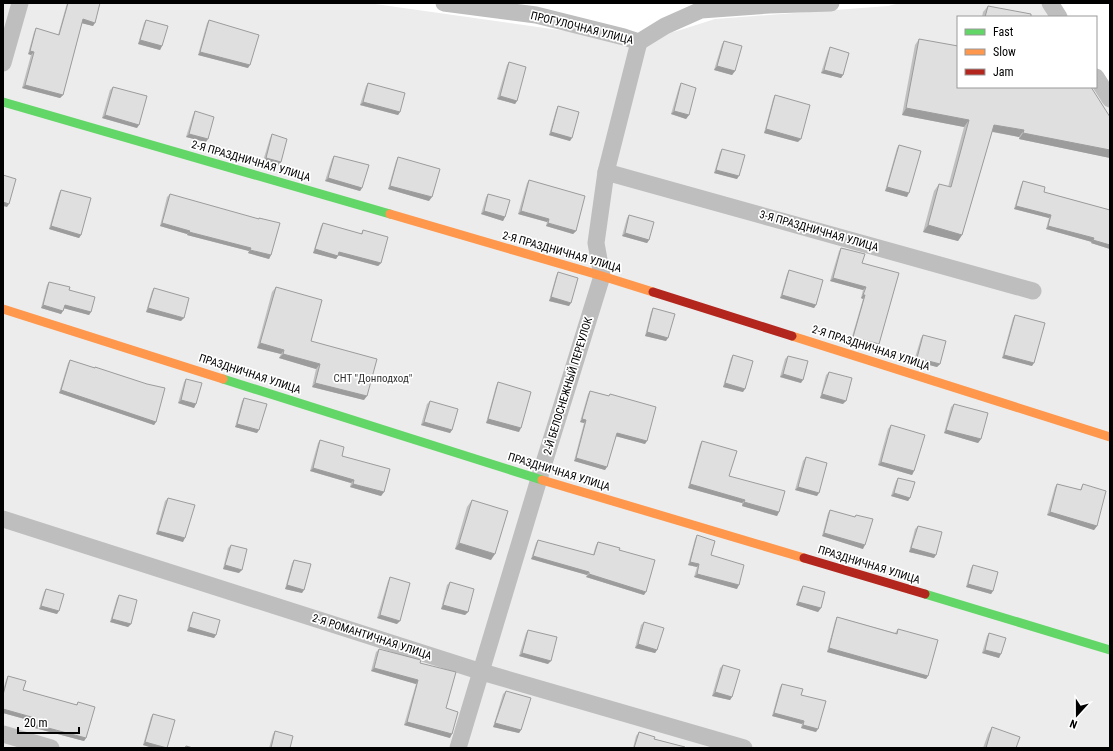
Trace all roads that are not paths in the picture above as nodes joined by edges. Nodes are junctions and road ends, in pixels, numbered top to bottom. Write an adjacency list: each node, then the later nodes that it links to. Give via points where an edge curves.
1 (20, 3): 7 (street)
2 (444, 3): 6 (street, ПРОГУЛОЧНАЯ УЛИЦА, via 536,15 624,36)
3 (831, 3): 6 (street, ПРОГУЛОЧНАЯ УЛИЦА, via 701,10 665,26)
4 (1050, 3): 5 (street)
5 (1058, 16)
6 (639, 42): 11 (street, 2-Й БЕЛОСНЕЖНЫЙ ПЕРЕУЛОК)
7 (3, 62)
8 (1097, 79): 9 (street)
9 (1110, 99)
10 (3, 102): 12 (street, 2-Я ПРАЗДНИЧНАЯ УЛИЦА)
11 (606, 172): 12 (street, 2-Й БЕЛОСНЕЖНЫЙ ПЕРЕУЛОК, via 596,243); 13 (street, 3-Я ПРАЗДНИЧНАЯ УЛИЦА)
12 (602, 276): 15 (street, 2-Я ПРАЗДНИЧНАЯ УЛИЦА); 16 (street, 2-Й БЕЛОСНЕЖНЫЙ ПЕРЕУЛОК)
13 (1032, 291)
14 (3, 309): 16 (street, ПРАЗДНИЧНАЯ УЛИЦА)
15 (1110, 437)
16 (539, 478): 18 (street, ПРАЗДНИЧНАЯ УЛИЦА); 19 (street, 2-Й БЕЛОСНЕЖНЫЙ ПЕРЕУЛОК)
17 (3, 519): 19 (street, 2-Я РОМАНТИЧНАЯ УЛИЦА)
18 (1110, 650)
19 (482, 672): 22 (street, 2-Й БЕЛОСНЕЖНЫЙ ПЕРЕУЛОК); 23 (street, 2-Я РОМАНТИЧНАЯ УЛИЦА)
20 (3, 734): 21 (street)
21 (51, 748)
22 (458, 748)
23 (744, 748)

